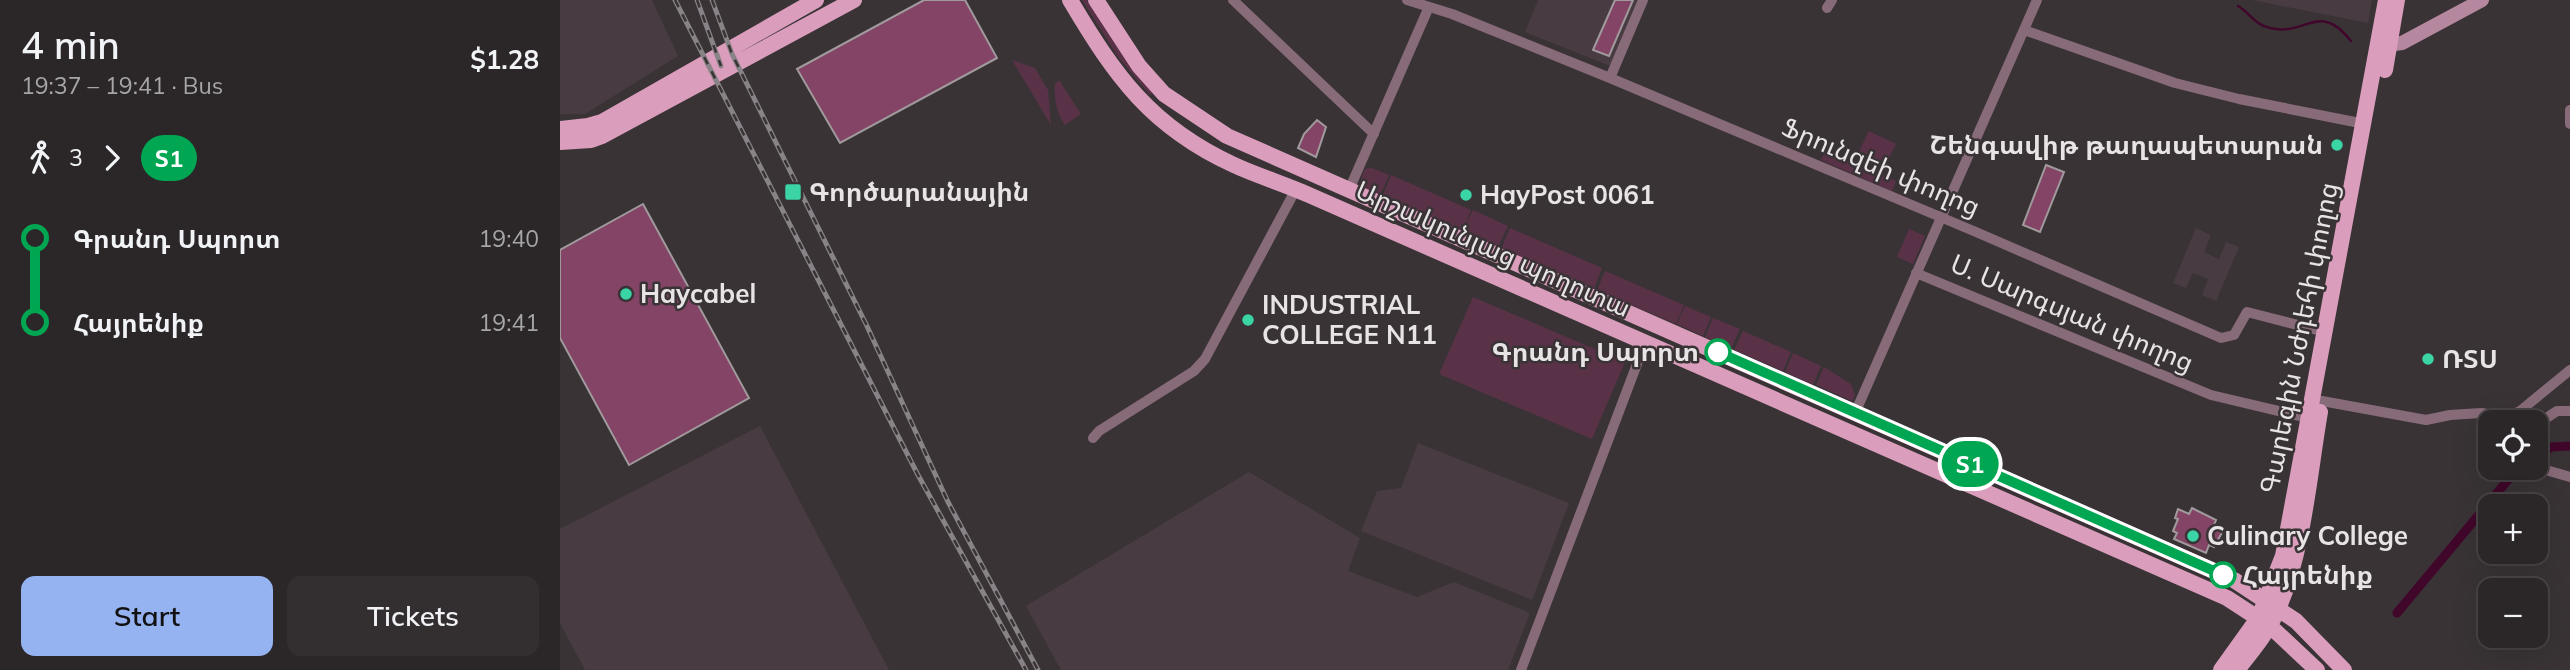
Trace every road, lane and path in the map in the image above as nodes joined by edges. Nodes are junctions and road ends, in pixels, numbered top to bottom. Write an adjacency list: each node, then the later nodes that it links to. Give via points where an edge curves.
1 (816, 0): 20 (main road, via 602,122)
2 (854, 0): 22 (main road, via 602,136)
3 (1070, 0): 16 (main road, Արշակունյաց պողոտա, via 1125,84)
4 (1096, 0): 15 (main road, Արշակունյաց պողոտա, via 1139,66)
5 (1233, 0): 21 (street)
6 (1643, 0): 14 (street)
7 (2037, 0): 12 (street)
8 (2386, 0): 13 (main road, Գարեգին Նժդեհի փողոց)
9 (2398, 0): 13 (main road, Գարեգին Նժդեհի փողոց)
10 (2482, 0): 13 (street, via 2402,43)
11 (1418, 3): 14 (street, Ֆրունզեի փողոց); 21 (street)
12 (2024, 30): 18 (street, via 2175,83); 26 (street)
13 (2383, 46): 18 (main road, Գարեգին Նժդեհի փողոց); 32 (main road, Գարեգին Նժդեհի փողոց)
14 (1610, 78): 26 (street, Ֆրունզեի փողոց)
15 (1164, 94): 16 (main road, via 1158,107); 23 (main road, Արշակունյաց պողոտա, via 1227,136)
16 (1148, 109): 24 (main road, Արշակունյաց պողոտա, via 1234,165)
17 (2570, 110): 19 (street)
18 (2365, 124): 29 (main road, Գարեգին Նժդեհի փողոց)
19 (2570, 124)
20 (560, 129)
21 (1374, 134): 25 (street)
22 (560, 142)
23 (1305, 170): 24 (main road); 25 (main road, Արշակունյաց պողոտա)
24 (1296, 189): 30 (main road, Արշակունյաց պողոտա); 39 (street, via 1205,359)
25 (1349, 190): 28 (main road, Արշակունյաց պողոտա)
26 (1941, 217): 27 (street); 29 (street, Ֆրունզեի փողոց, via 2221,338 2234,335 2247,312)
27 (1916, 273): 35 (street); 38 (street, Ս. Սարգսյան փողոց, via 2211,395)
28 (1654, 324): 30 (main road); 35 (main road, Արշակունյաց պողոտա)
29 (2325, 332): 38 (main road, Գարեգին Նժդեհի փողոց)
30 (1645, 343): 44 (main road, Արշակունյաց պողոտա); 48 (street)
31 (2570, 370): 33 (street)
32 (2322, 401): 36 (street, via 2426,420); 46 (main road, Գարեգին Նժդեհի փողոց, via 2295,552)
33 (2521, 410)
34 (2570, 411): 37 (street)
35 (1855, 413): 42 (main road, Արշակունյաց պողոտա)
36 (2478, 413)
37 (2548, 417)
38 (2308, 418): 46 (main road, Գարեգին Նժդեհի փողոց)
39 (1093, 438)
40 (2548, 471): 41 (street)
41 (2570, 477)
42 (2018, 485): 43 (main road, Արշակունյաց պողոտա); 44 (main road, via 2025,498)
43 (2048, 498): 45 (main road, via 2037,503); 46 (main road, Արշակունյաց պողոտա, via 2234,580)
44 (2012, 504): 45 (main road, Արշակունյաց պողոտա)
45 (2038, 515): 47 (main road, Արշակունյաց պողոտա, via 2227,598)
46 (2273, 604): 47 (main road, Գարեգին Նժդեհի փողոց); 52 (main road, Արշակունյաց պողոտա, via 2297,621)
47 (2264, 621): 49 (main road, Գարեգին Նժդեհի փողոց); 50 (main road, Գարեգին Նժդեհի փողոց); 51 (main road, Արշակունյաց պողոտա)
48 (1521, 670)
49 (2221, 670)
50 (2237, 670)
51 (2317, 670)
52 (2344, 670)

